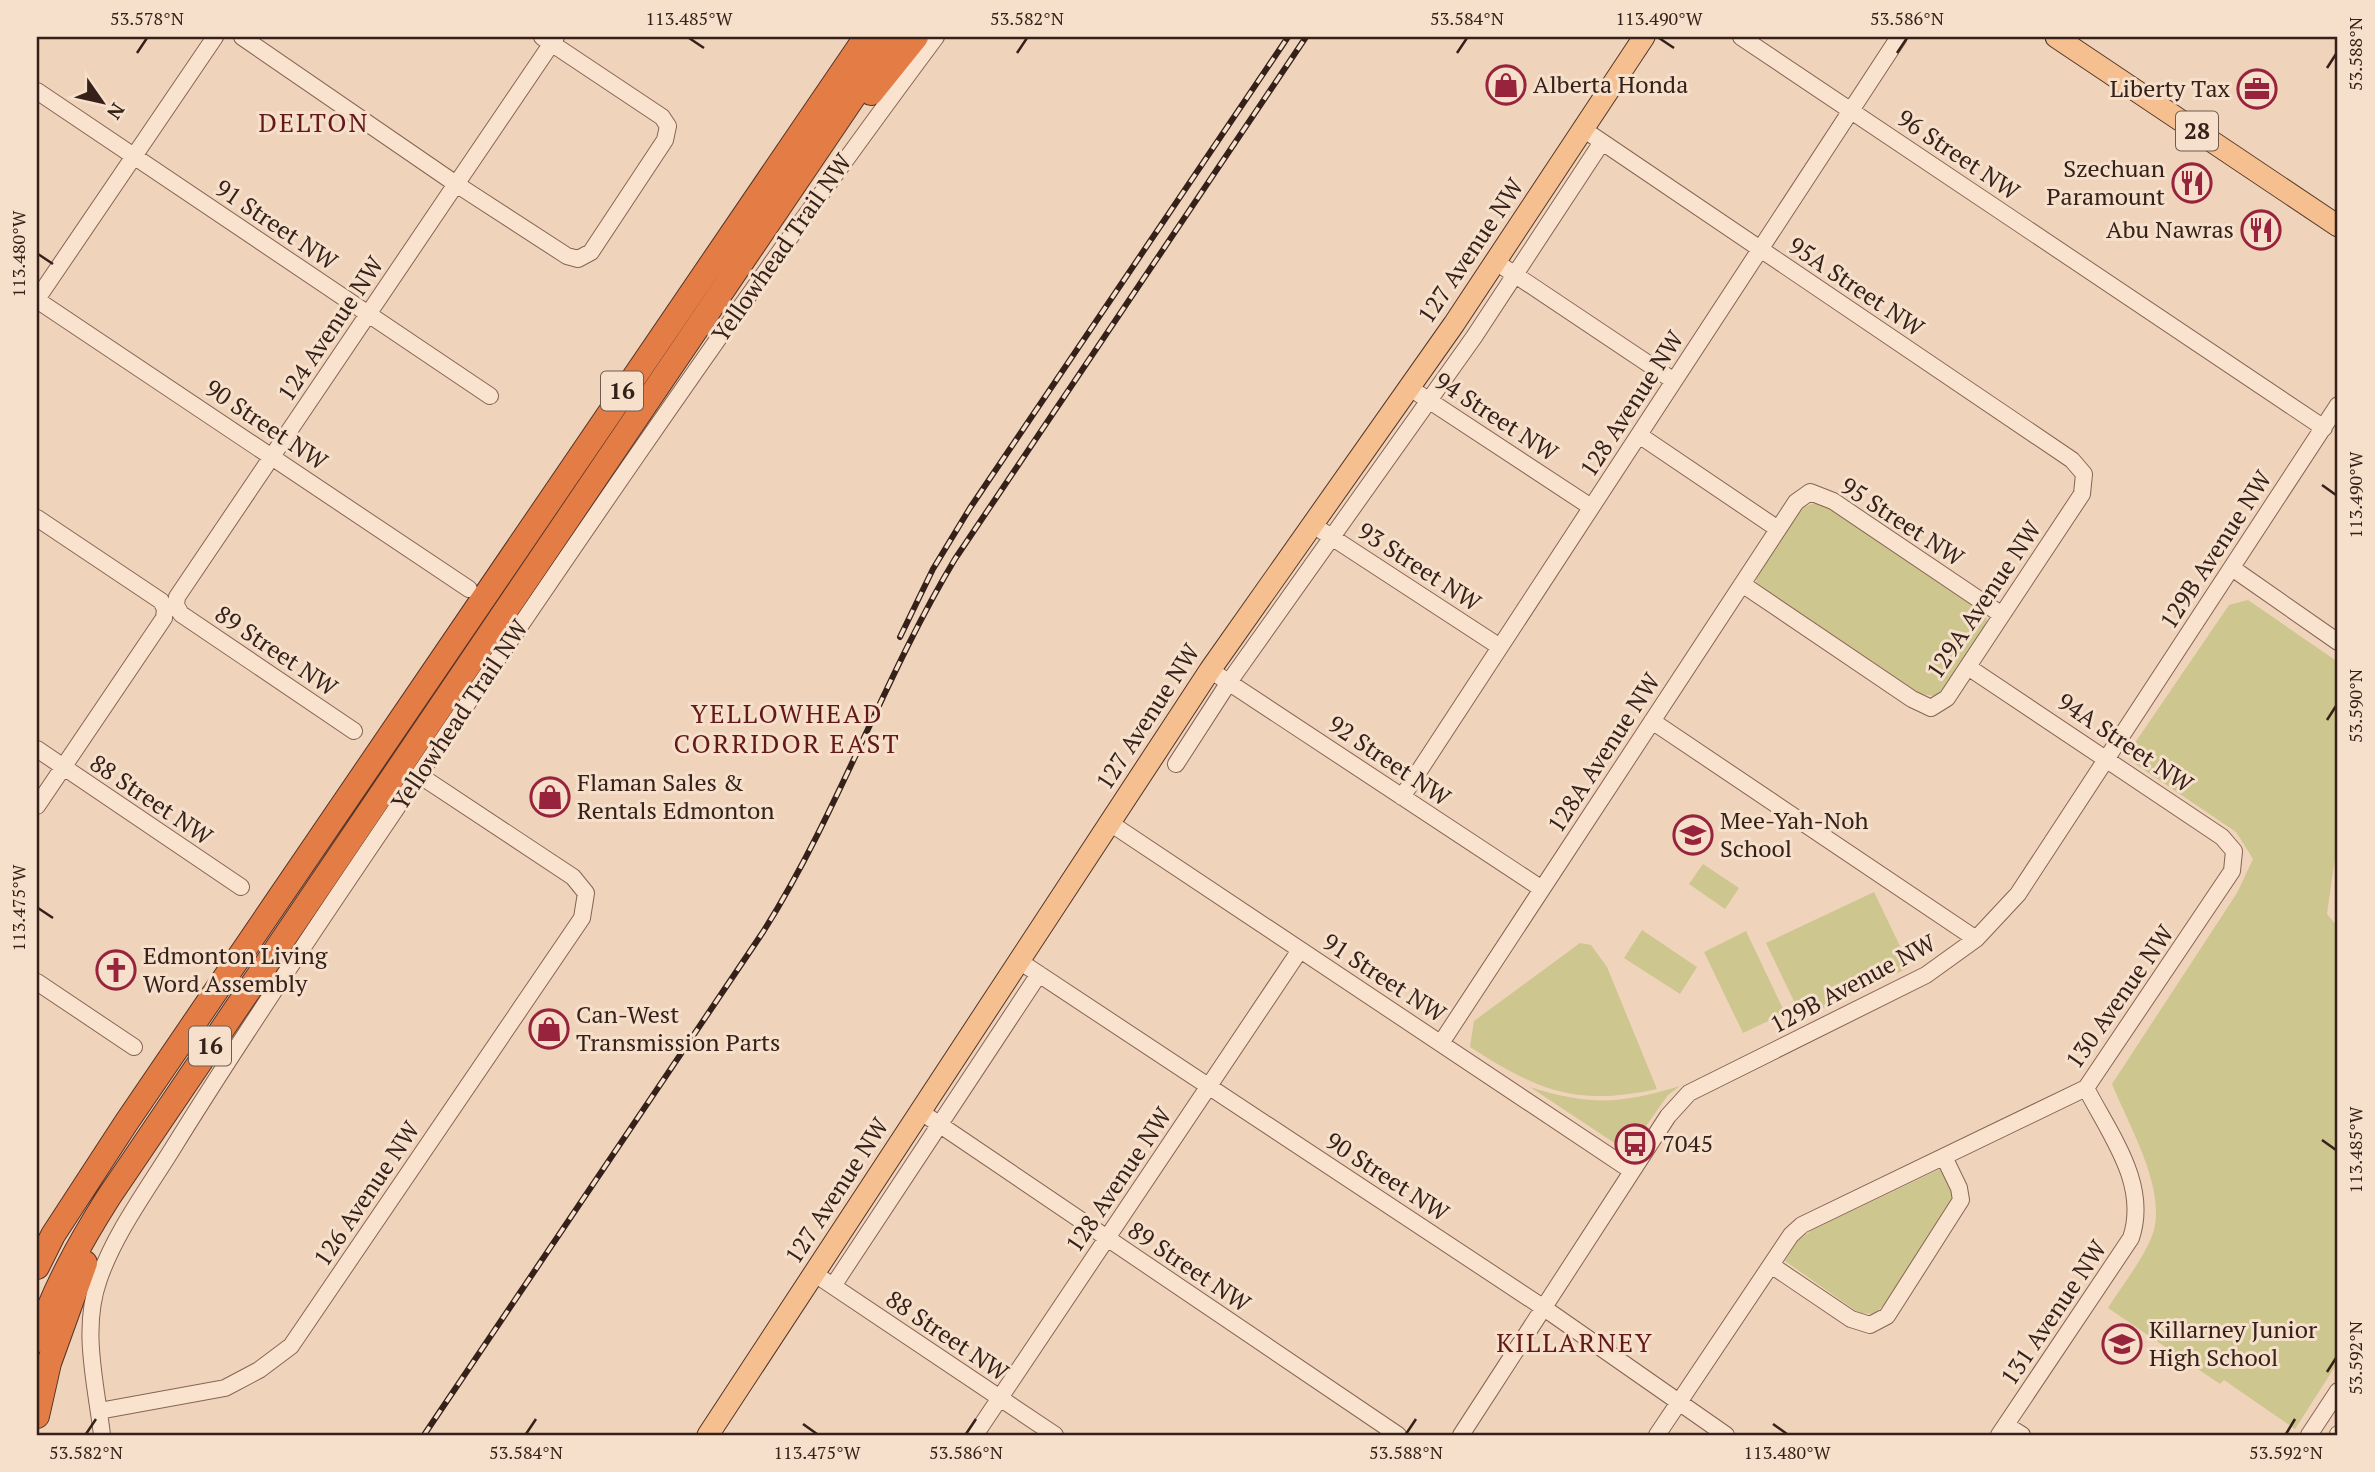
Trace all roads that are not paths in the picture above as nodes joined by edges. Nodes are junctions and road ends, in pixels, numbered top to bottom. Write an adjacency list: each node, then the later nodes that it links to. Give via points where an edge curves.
1 (215, 37): 16 (street)
2 (242, 37): 18 (street)
3 (866, 37): 77 (highway, Yellowhead Trail NW / 16)
4 (894, 37): 17 (highway, Yellowhead Trail NW / 16)
5 (916, 37): 17 (highway)
6 (936, 37): 56 (street, Yellowhead Trail NW, via 764,270)
7 (1644, 37): 14 (main road, 127 Avenue NW)
8 (1741, 37): 13 (street, 96 Street NW)
9 (1899, 37): 13 (street, 128 Avenue NW)
10 (2056, 37): 19 (main road, 28)
11 (550, 39): 18 (street, 124 Avenue NW); 18 (street, via 662,117 668,125 666,140 591,252 578,259)
12 (37, 91): 16 (street, 91 Street NW)
13 (1851, 110): 20 (street, 128 Avenue NW); 30 (street, 96 Street NW)
14 (1583, 129): 15 (street, 95A Street NW); 21 (main road, 127 Avenue NW)
15 (1602, 142): 20 (street, 95A Street NW); 22 (street, 127 Avenue NW)
16 (133, 157): 23 (street); 24 (street, 91 Street NW)
17 (794, 180): 76 (highway, Yellowhead Trail NW / 16)
18 (457, 183): 24 (street, 124 Avenue NW)
19 (2338, 226)
20 (1760, 249): 25 (street, 128 Avenue NW); 34 (street, 95A Street NW, via 2072,460 2084,474)
21 (1496, 262): 22 (street); 26 (main road, 127 Avenue NW)
22 (1515, 275): 25 (street); 28 (street, 127 Avenue NW)
23 (37, 300): 32 (street, 90 Street NW)
24 (368, 315): 27 (street, 91 Street NW); 32 (street, 124 Avenue NW)
25 (1674, 381): 31 (street, 128 Avenue NW)
26 (1410, 388): 28 (street, 94 Street NW); 37 (main road, 127 Avenue NW)
27 (490, 396)
28 (1429, 401): 35 (street, 94 Street NW); 39 (street, 127 Avenue NW)
29 (2338, 405): 30 (street, 129B Avenue NW)
30 (2324, 428): 40 (street, 129B Avenue NW)
31 (1639, 435): 35 (street, 128 Avenue NW); 38 (street)
32 (272, 457): 42 (street, 90 Street NW); 43 (street, 124 Avenue NW)
33 (1811, 492): 38 (street, 128A Avenue NW, via 1796,502); 44 (street, 95 Street NW, via 1833,501)
34 (2082, 494): 44 (street, 129A Avenue NW)
35 (1591, 507): 46 (street, 128 Avenue NW)
36 (37, 517): 43 (street, 89 Street NW)
37 (1313, 525): 39 (street, 93 Street NW); 48 (main road, 127 Avenue NW)
38 (1778, 529): 41 (street, 128A Avenue NW)
39 (1332, 538): 46 (street, 93 Street NW); 49 (street, 127 Avenue NW)
40 (2232, 568): 45 (street); 53 (street, 129B Avenue NW)
41 (1742, 584): 47 (street, 129A Avenue NW, via 1931,708 1947,698); 50 (street, 128A Avenue NW)
42 (469, 589)
43 (171, 607): 51 (street, 89 Street NW); 55 (street, 124 Avenue NW)
44 (2002, 615): 47 (street, 129A Avenue NW)
45 (2338, 642)
46 (1500, 648): 57 (street, 128 Avenue NW)
47 (1968, 667): 53 (street, 94A Street NW)
48 (1210, 670): 49 (street, 92 Street NW); 59 (main road, 127 Avenue NW)
49 (1229, 682): 54 (street, 127 Avenue NW); 57 (street, 92 Street NW)
50 (1652, 721): 62 (street, 128A Avenue NW); 63 (street)
51 (354, 732)
52 (37, 749): 55 (street, 88 Street NW)
53 (2108, 759): 60 (street, 94A Street NW, via 2222,837 2234,851); 63 (street, 129B Avenue NW, via 2018,894)
54 (1176, 764)
55 (63, 767): 58 (street, 124 Avenue NW); 61 (street, 88 Street NW)
56 (419, 775): 89 (street, Yellowhead Trail NW, via 227,1062 108,1259 98,1280 90,1324); 89 (street, 126 Avenue NW, via 573,877 586,893 582,918 291,1346 225,1388)
57 (1402, 797): 62 (street, 92 Street NW)
58 (37, 806)
59 (1110, 823): 64 (street, 91 Street NW); 65 (main road, 127 Avenue NW)
60 (2232, 871): 71 (street, 130 Avenue NW)
61 (240, 887)
62 (1542, 889): 68 (street, 128A Avenue NW)
63 (1976, 939): 75 (street, 129B Avenue NW, via 1893,994 1689,1093)
64 (1300, 950): 68 (street, 91 Street NW); 70 (street, 128 Avenue NW)
65 (1019, 961): 66 (street, 90 Street NW); 72 (main road, 127 Avenue NW)
66 (1039, 974): 70 (street, 90 Street NW); 73 (street, 127 Avenue NW)
67 (37, 982): 69 (street)
68 (1441, 1043): 75 (street, 91 Street NW)
69 (134, 1047)
70 (1209, 1087): 78 (street, 128 Avenue NW); 84 (street, 90 Street NW)
71 (2086, 1088): 74 (street, 130 Avenue NW); 91 (street, 131 Avenue NW, via 2134,1182 2137,1212 2131,1238)
72 (921, 1111): 73 (street, 89 Street NW); 82 (main road, 127 Avenue NW)
73 (939, 1124): 78 (street, 89 Street NW); 83 (street, 127 Avenue NW)
74 (1944, 1157): 80 (street, 130 Avenue NW, via 1802,1225); 80 (street, via 1961,1200 1886,1316 1870,1325 1851,1319)
75 (1632, 1171): 84 (street, 129B Avenue NW)
76 (108, 1198): 85 (highway, Yellowhead Trail NW / 16, via 76,1248); 90 (highway, via 49,1363)
77 (52, 1235): 79 (highway); 81 (highway, Yellowhead Trail NW / 16)
78 (1107, 1240): 87 (street, 128 Avenue NW); 96 (street, 89 Street NW)
79 (37, 1257)
80 (1770, 1265): 88 (street, 130 Avenue NW)
81 (37, 1267)
82 (815, 1274): 83 (street, 88 Street NW); 93 (main road, 127 Avenue NW)
83 (833, 1286): 87 (street, 88 Street NW)
84 (1544, 1308): 88 (street, 90 Street NW); 97 (street, 129B Avenue NW)
85 (37, 1340)
86 (2338, 1391): 101 (street)
87 (1000, 1398): 94 (street, 128 Avenue NW); 95 (street, 88 Street NW)
88 (1679, 1403): 98 (street, 130 Avenue NW); 99 (street, 90 Street NW)
89 (99, 1410): 92 (street, Yellowhead Trail NW)
90 (37, 1416)
91 (2003, 1430): 100 (street)
92 (102, 1435)
93 (709, 1435)
94 (975, 1435)
95 (1055, 1435)
96 (1398, 1435)
97 (1461, 1435)
98 (1657, 1435)
99 (1726, 1435)
100 (2022, 1435)
101 (2309, 1435)

